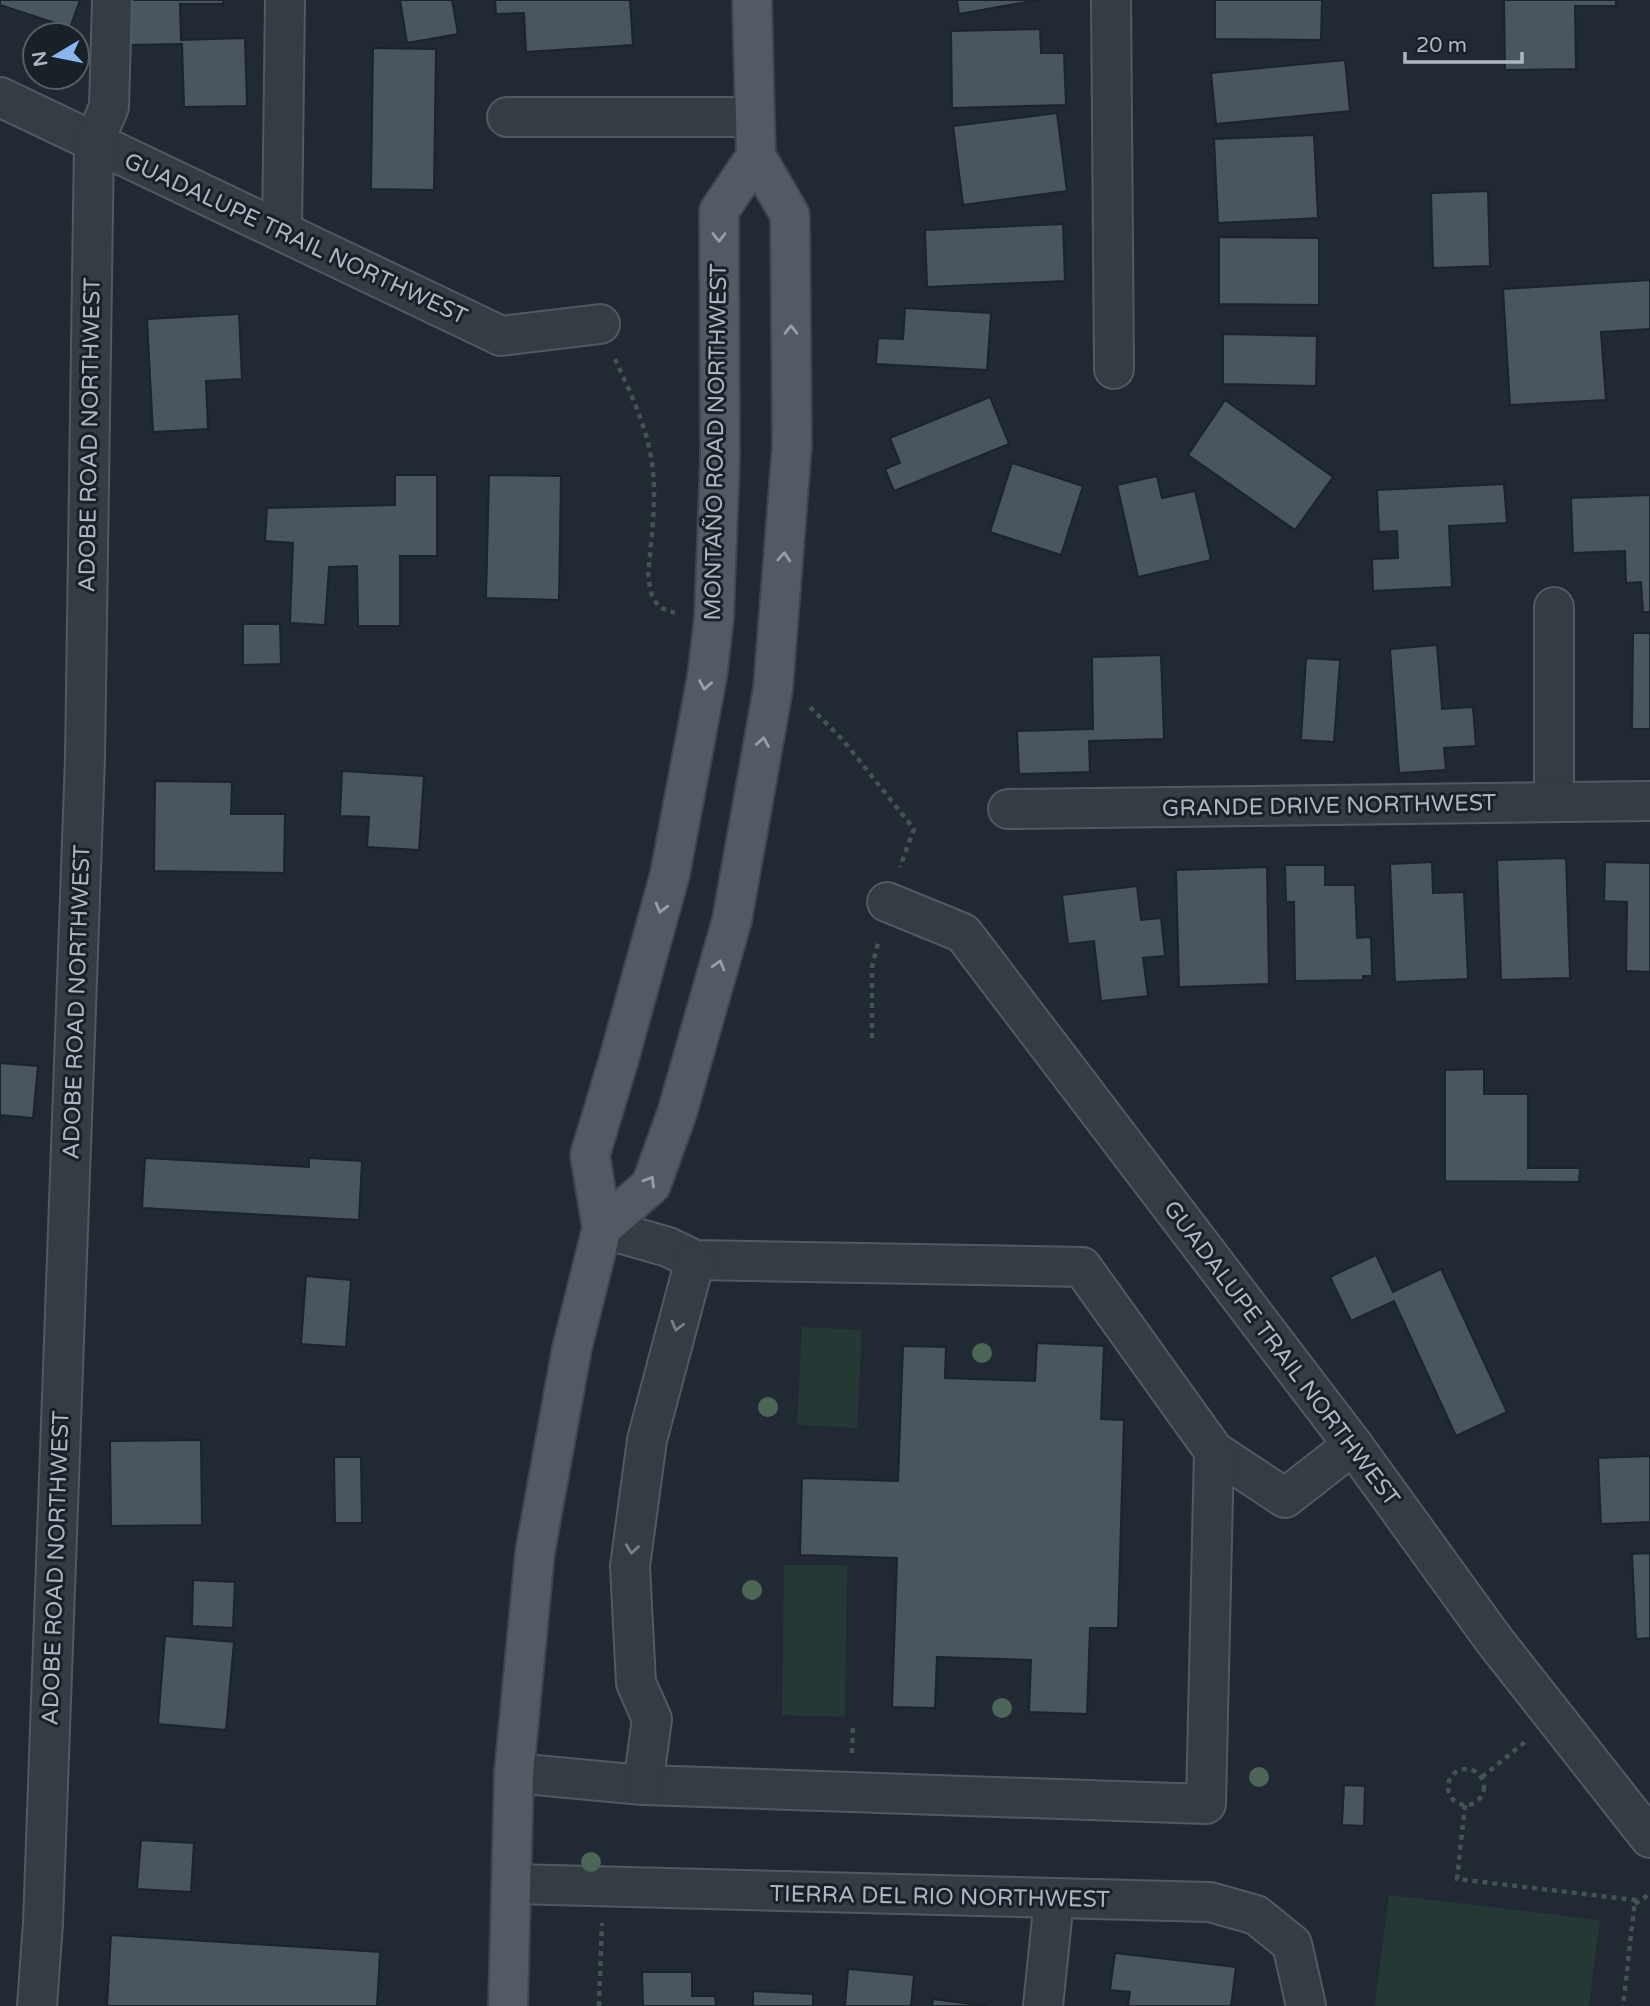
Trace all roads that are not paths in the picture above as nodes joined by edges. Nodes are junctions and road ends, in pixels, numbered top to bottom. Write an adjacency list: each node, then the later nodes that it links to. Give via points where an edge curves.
1 (112, 0): 8 (street, ADOBE ROAD NORTHWEST, via 109,107)
2 (285, 0): 10 (street)
3 (752, 0): 7 (main road)
4 (1111, 0): 12 (street)
5 (0, 97): 8 (street, GUADALUPE TRAIL NORTHWEST)
6 (507, 117): 7 (street)
7 (755, 117): 9 (main road)
8 (94, 142): 10 (street, GUADALUPE TRAIL NORTHWEST); 27 (street, ADOBE ROAD NORTHWEST, via 84,772)
9 (756, 156): 18 (main road, MONTAÑO ROAD NORTHWEST, one-way to 18, via 719,211 720,458 714,618 670,874 590,1155); 18 (main road, one-way to 9, via 651,1185 677,1113 732,920 773,690 792,445 790,215)
10 (282, 230): 11 (street, GUADALUPE TRAIL NORTHWEST, via 501,336)
11 (600, 324)
12 (1114, 369)
13 (1554, 607): 15 (street)
14 (1650, 801): 15 (street, GRANDE DRIVE NORTHWEST)
15 (1554, 802): 16 (street, GRANDE DRIVE NORTHWEST)
16 (1008, 809)
17 (887, 902): 20 (street, GUADALUPE TRAIL NORTHWEST, via 963,933)
18 (602, 1228): 19 (street, via 668,1247); 22 (main road, MONTAÑO ROAD NORTHWEST, via 572,1348 534,1552)
19 (695, 1260): 21 (street, via 1082,1267); 23 (street, one-way to 23, via 647,1440 630,1566 636,1683 652,1719)
20 (1353, 1445): 21 (street, via 1285,1498); 24 (street, GUADALUPE TRAIL NORTHWEST, via 1494,1640)
21 (1214, 1451): 23 (street, via 1206,1804)
22 (514, 1773): 23 (street); 25 (main road, MONTAÑO ROAD NORTHWEST)
23 (643, 1784)
24 (1650, 1838)
25 (513, 1884): 26 (street, TIERRA DEL RIO NORTHWEST); 28 (main road, MONTAÑO ROAD NORTHWEST)
26 (1054, 1899): 29 (street); 30 (street, TIERRA DEL RIO NORTHWEST, via 1210,1902 1256,1915 1292,1944)
27 (37, 2006)
28 (508, 2006)
29 (1043, 2006)
30 (1306, 2006)

